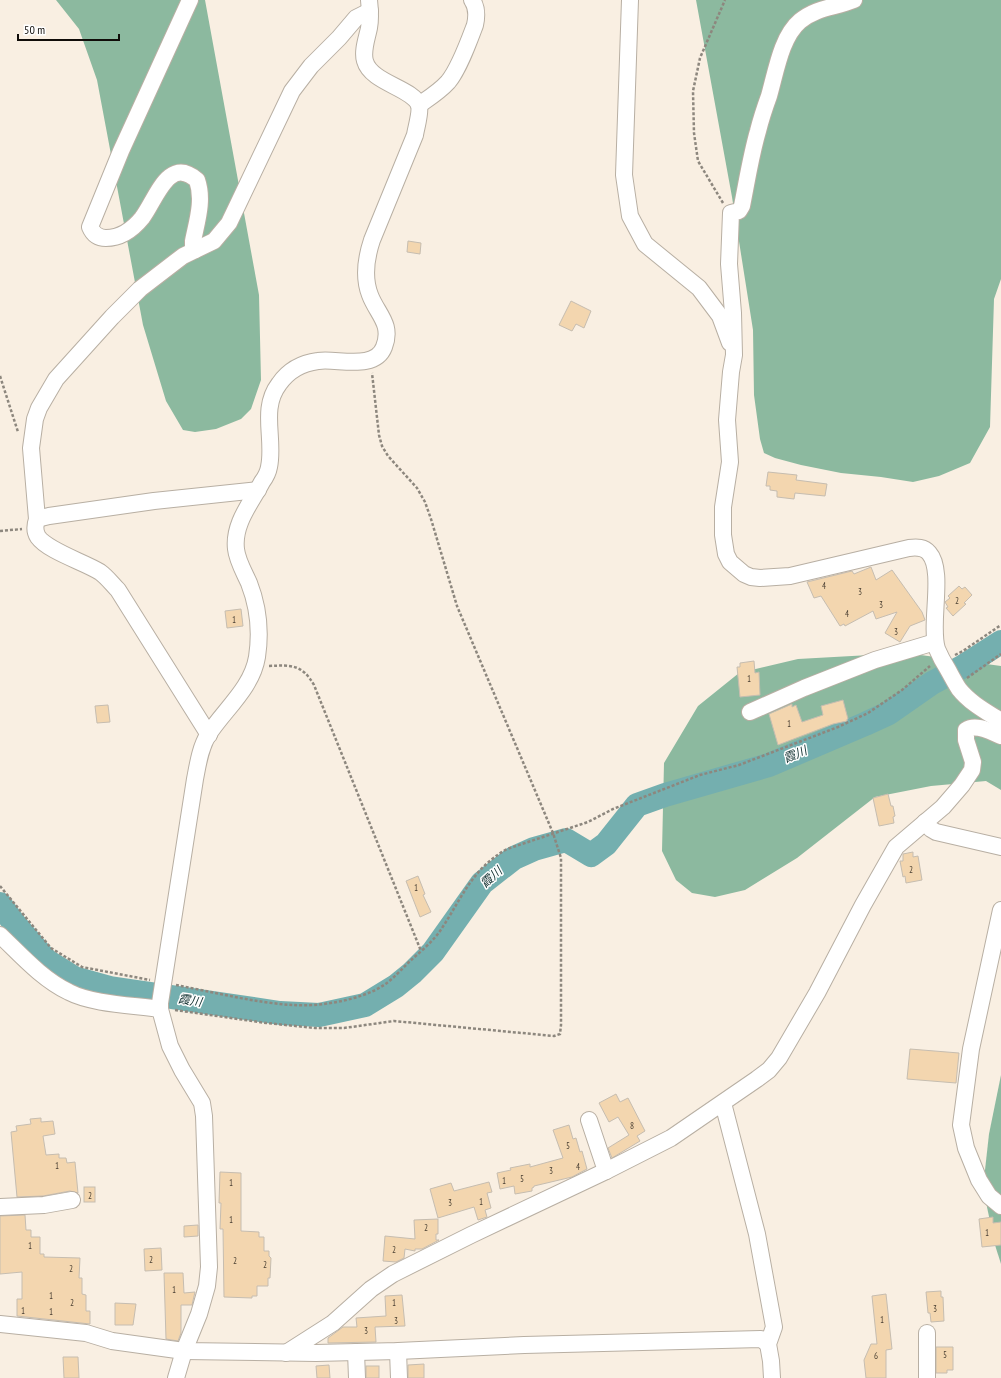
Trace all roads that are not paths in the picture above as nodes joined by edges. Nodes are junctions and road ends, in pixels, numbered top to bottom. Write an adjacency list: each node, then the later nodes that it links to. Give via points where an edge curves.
1 (190, 0): 7 (street, via 121,151 90,227 92,232 100,237 122,236 141,219 167,178 187,173 197,180 200,194 193,241)
2 (472, 0): 6 (street, via 475,4 475,25 456,68 449,81)
3 (630, 0): 8 (street, via 624,175 630,216 645,244 699,288 720,316)
4 (854, 0): 8 (street, via 812,13 793,27 775,70 758,130 742,206 739,211 731,213 729,264)
5 (369, 6): 6 (street, via 369,26 364,52 367,67); 7 (street, via 298,81 229,222 214,241)
6 (419, 105): 9 (street, via 415,136 368,252 366,281 370,296 387,329 384,349 366,362 318,361 305,364 294,368 278,384 270,403 268,419 271,459 269,470)
7 (195, 250): 10 (street, via 183,256 140,289 56,379 42,402 35,419 31,448)
8 (734, 355): 11 (street, via 727,420 730,462 723,514 724,546 730,562 751,577 790,576 909,548 924,549 933,559 936,576)
9 (258, 490): 10 (street, via 49,516); 14 (street, via 238,526 235,539 236,550 256,600 259,616 255,667 232,705)
10 (36, 523): 14 (street, via 38,537 50,547 101,572 118,590)
11 (935, 642): 12 (street, via 875,660); 13 (street, via 960,690 977,706)
12 (750, 712)
13 (1001, 721)
14 (209, 735): 20 (street, via 202,747 195,779)
15 (1001, 736): 16 (street, via 978,728 966,730 966,740 973,762 972,770 943,807)
16 (924, 822): 17 (street, via 936,832); 21 (street, via 896,847 779,1058 769,1070)
17 (1001, 847)
18 (1001, 910): 25 (street, via 971,1049 961,1125 966,1148 979,1180 989,1196)
19 (0, 935): 20 (street, via 44,976 70,993 94,1000)
20 (161, 995): 30 (street, via 170,1046 202,1103 204,1116 209,1267 199,1314)
21 (723, 1103): 23 (street, via 670,1138); 29 (street, via 757,1234 774,1327)
22 (589, 1120): 23 (street)
23 (606, 1171): 33 (street, via 393,1274 371,1289 333,1323)
24 (72, 1200): 26 (street, via 44,1205)
25 (1001, 1206)
26 (0, 1207)
27 (0, 1324): 30 (street, via 86,1333 112,1341)
28 (927, 1333): 38 (street)
29 (768, 1344): 32 (street, via 761,1339 704,1340 524,1345); 37 (street)
30 (184, 1351): 33 (street); 34 (street)
31 (356, 1352): 32 (street); 33 (street); 35 (street)
32 (398, 1352): 36 (street)
33 (286, 1353)
34 (176, 1378)
35 (356, 1378)
36 (399, 1378)
37 (772, 1378)
38 (927, 1378)

